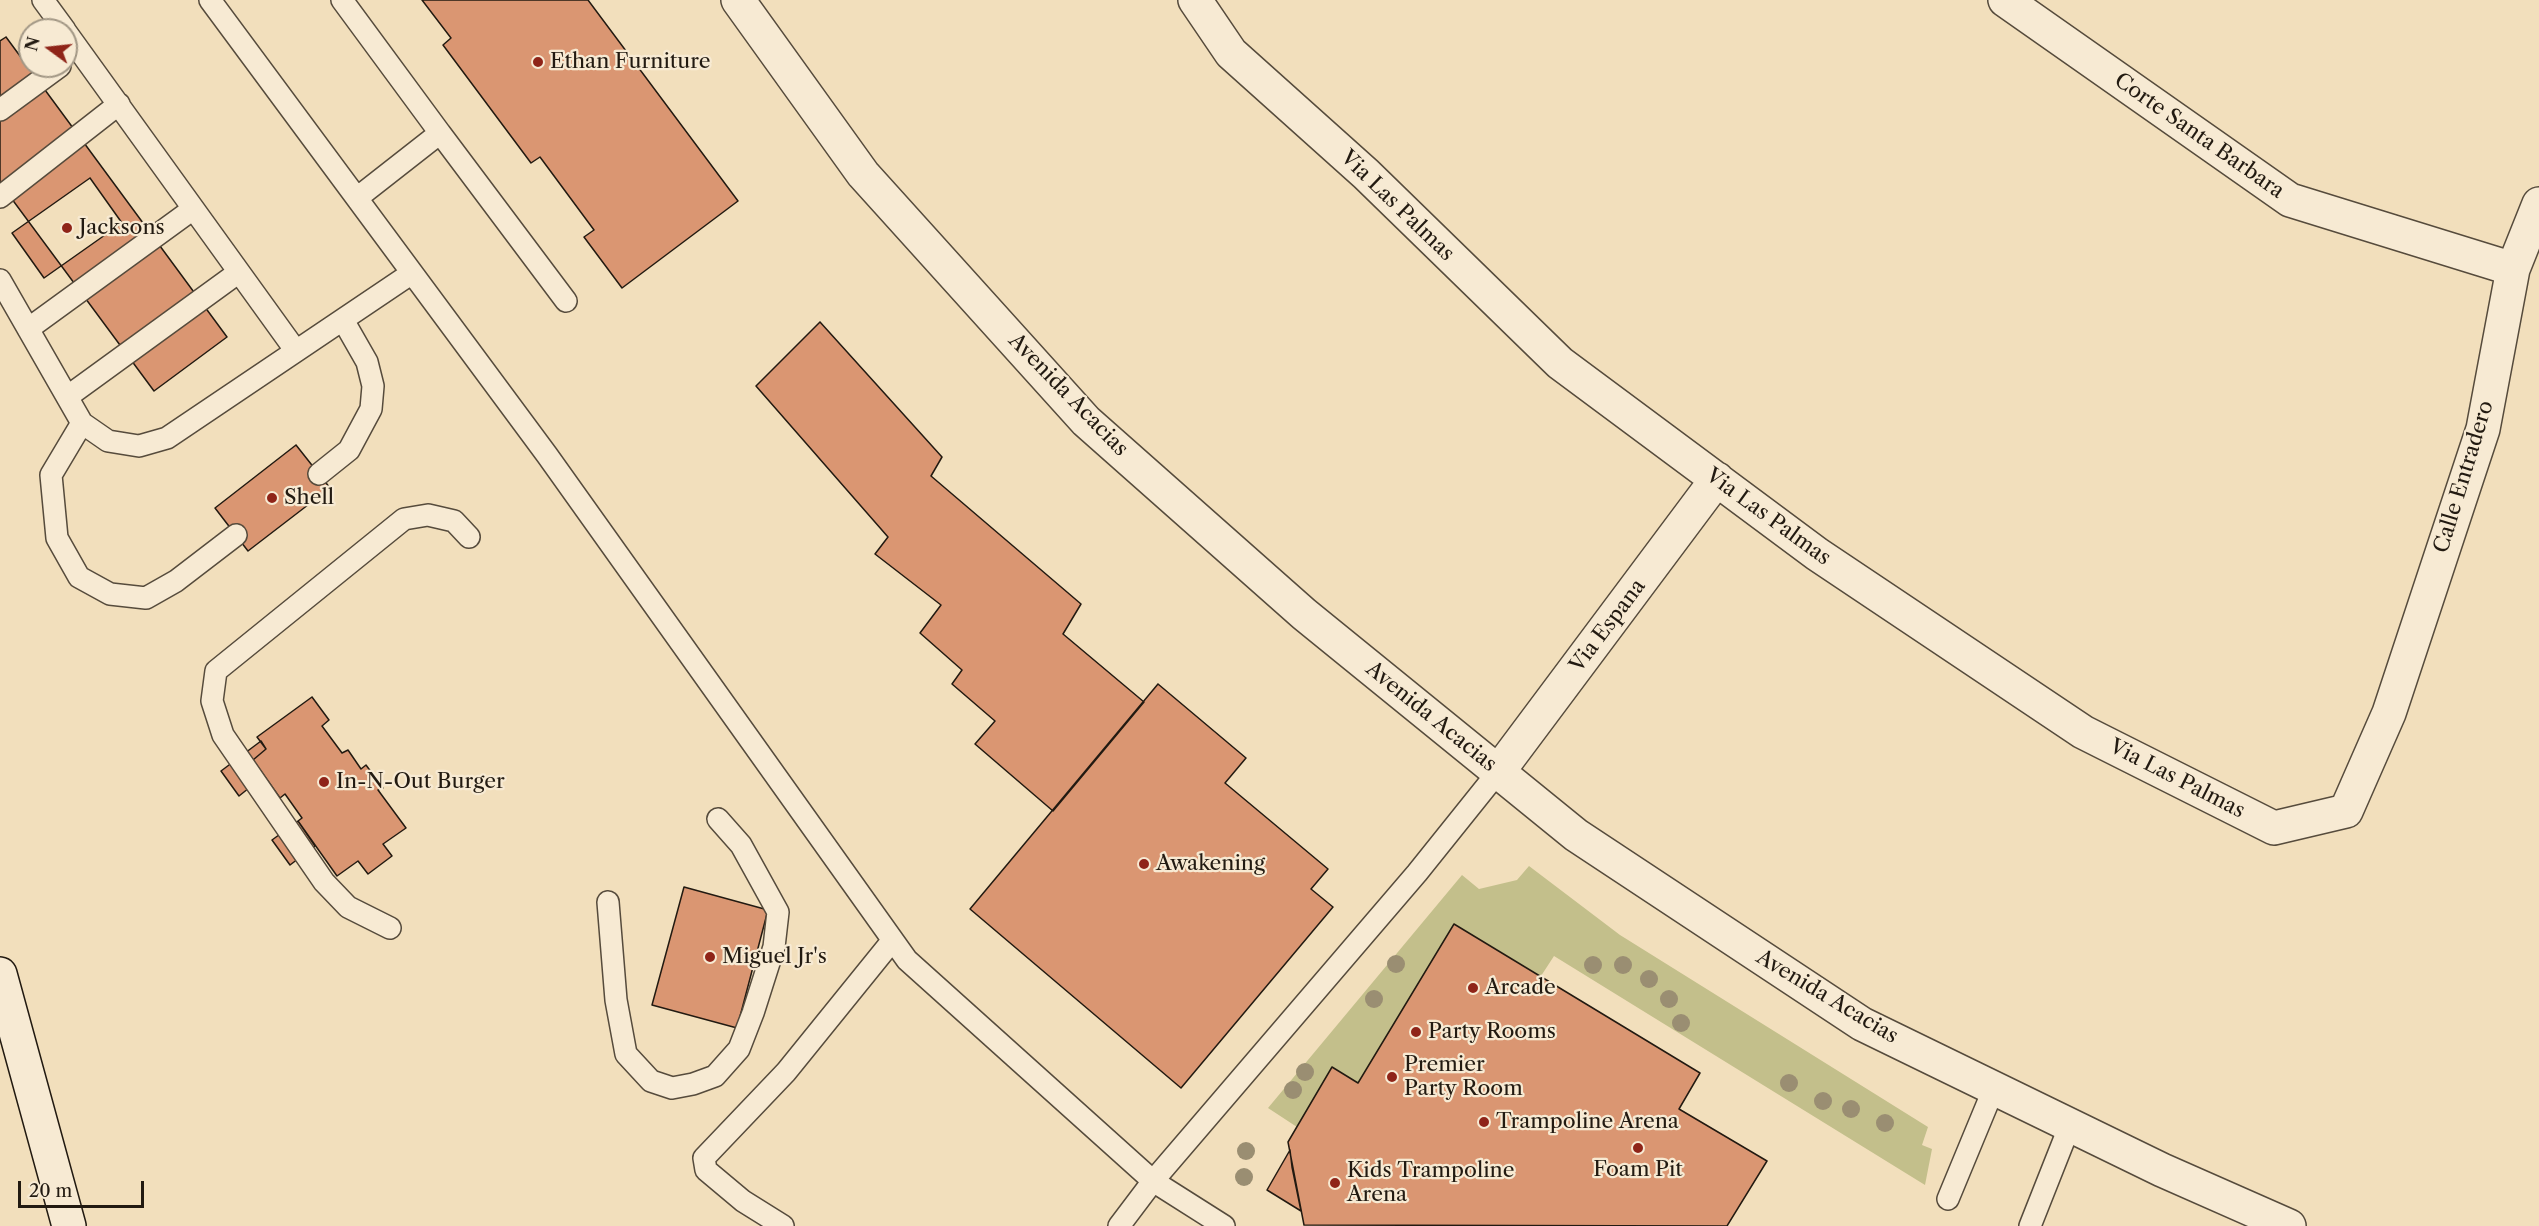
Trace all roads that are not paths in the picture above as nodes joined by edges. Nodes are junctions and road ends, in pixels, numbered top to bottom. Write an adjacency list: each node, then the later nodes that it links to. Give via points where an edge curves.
1 (43, 0): 7 (lane)
2 (210, 0): 14 (lane)
3 (342, 0): 12 (lane)
4 (738, 0): 32 (street, Avenida Acacias, via 863,174 1086,421 1304,614)
5 (1195, 0): 28 (street, Via Las Palmas, via 1231,53 1366,174 1560,363)
6 (2005, 0): 17 (street, Corte Santa Barbara, via 2290,200)
7 (56, 18)
8 (78, 62): 10 (lane)
9 (44, 78): 11 (lane)
10 (119, 104): 13 (lane); 16 (lane)
11 (0, 110)
12 (440, 133): 14 (lane); 21 (lane)
13 (0, 197)
14 (357, 198): 19 (lane)
15 (2539, 204): 17 (street, Calle Entradero)
16 (193, 208): 18 (lane); 23 (lane)
17 (2513, 268): 31 (street, Calle Entradero, via 2483,429)
18 (239, 272): 24 (lane); 25 (lane)
19 (412, 273): 22 (lane); 36 (lane, via 547,455)
20 (0, 280): 23 (lane)
21 (567, 301)
22 (343, 320): 24 (lane); 27 (lane, via 367,362 373,386 371,409 349,450)
23 (28, 329): 25 (lane)
24 (296, 351): 26 (lane, via 167,438 139,446 108,441)
25 (67, 397): 26 (lane)
26 (82, 423): 29 (lane, via 51,475 57,538 78,577 110,594 146,598 176,581)
27 (319, 474)
28 (1717, 480): 31 (street, Via Las Palmas, via 1817,554 2083,732 2274,828 2346,811); 32 (street, Via Espana)
29 (236, 535)
30 (469, 537): 35 (lane, via 454,521 428,515 404,519 216,671 212,701 223,735 324,882 348,907)
31 (2389, 713)
32 (1498, 772): 38 (street, Avenida Acacias, via 1576,835 1862,1024); 40 (lane)
33 (718, 819): 34 (lane, via 741,845 778,912 774,947 753,1013 739,1049 715,1076 672,1088 651,1081 626,1054 616,1000)
34 (608, 902)
35 (390, 928)
36 (892, 941): 40 (lane, via 907,960); 43 (lane, via 786,1072 704,1158 706,1170 743,1201)
37 (0, 974): 42 (street)
38 (1994, 1088): 39 (street, Avenida Acacias); 41 (lane)
39 (2070, 1125): 46 (lane); 47 (street, Avenida Acacias)
40 (1153, 1181): 44 (lane); 45 (lane)
41 (1948, 1199)
42 (69, 1226)
43 (783, 1226)
44 (1119, 1226)
45 (1224, 1226)
46 (2030, 1226)
47 (2289, 1226)

